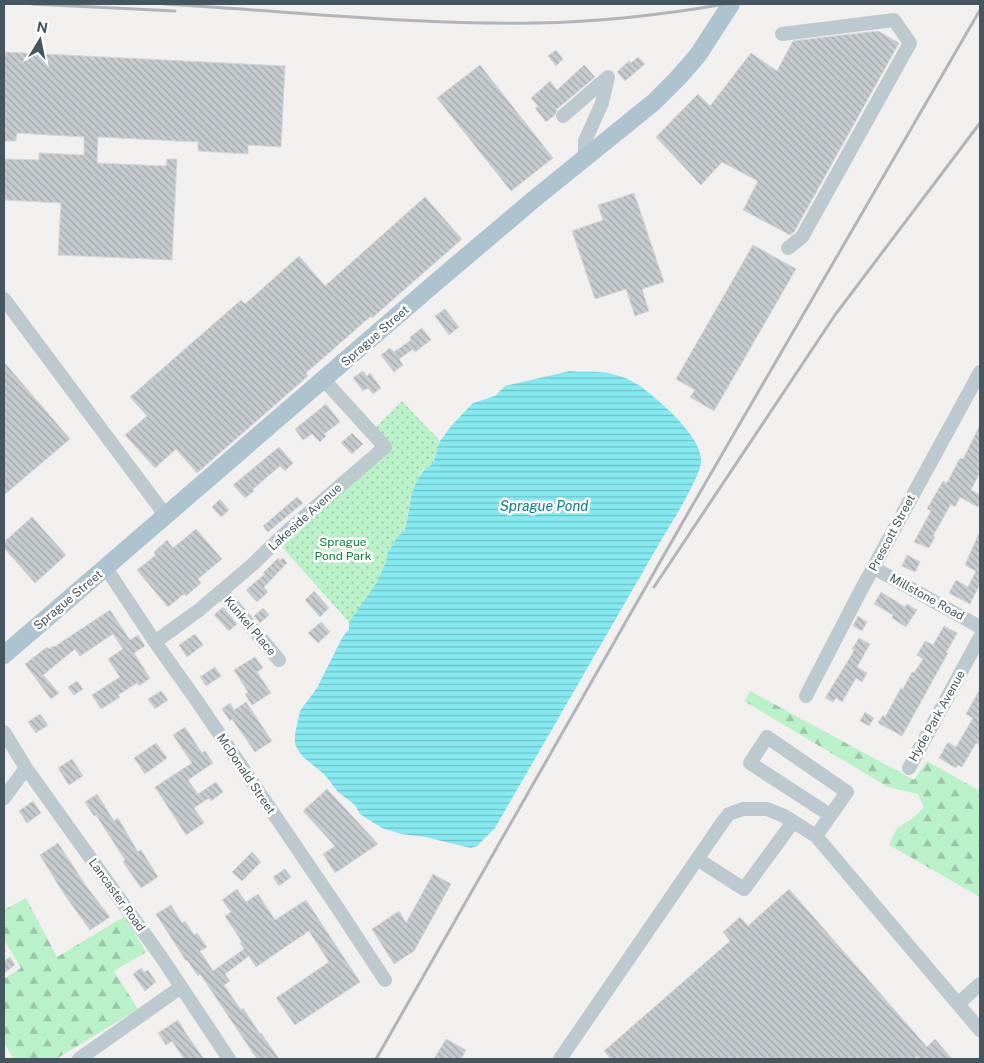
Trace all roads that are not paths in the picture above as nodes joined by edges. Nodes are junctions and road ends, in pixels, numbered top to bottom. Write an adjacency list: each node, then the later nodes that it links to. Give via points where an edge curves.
1 (731, 4): 4 (main road, Sprague Street, via 698,55 666,90)
2 (782, 34): 5 (street, via 894,20 910,44 802,237)
3 (563, 116): 4 (street, via 608,77 602,103 585,141)
4 (585, 158): 8 (main road, Sprague Street)
5 (788, 248)
6 (4, 299): 9 (street)
7 (980, 372): 11 (street, Prescott Street)
8 (324, 380): 9 (main road, Sprague Street); 12 (street, Lakeside Avenue, via 385,447)
9 (166, 516): 10 (main road, Sprague Street)
10 (106, 568): 15 (street, McDonald Street); 16 (main road, Sprague Street)
11 (874, 568): 13 (street, Millstone Road); 18 (street, Prescott Street)
12 (221, 591): 15 (street, Lakeside Avenue); 17 (street, Kunkel Place)
13 (980, 627)
14 (980, 637): 21 (street, Hyde Park Avenue)
15 (155, 642): 27 (street, McDonald Street)
16 (4, 655)
17 (279, 660)
18 (806, 696)
19 (4, 732): 20 (street, Lancaster Road)
20 (26, 768): 22 (street); 29 (street, Lancaster Road)
21 (909, 768)
22 (4, 798)
23 (830, 815): 23 (street, via 847,792 766,737 750,762); 25 (street)
24 (793, 822): 25 (street); 26 (street, via 767,809 736,811 724,820); 26 (street, via 744,889)
25 (816, 836): 30 (street)
26 (697, 859): 34 (street)
27 (385, 980)
28 (980, 984): 30 (street)
29 (181, 987): 32 (street); 33 (street, Lancaster Road)
30 (958, 1004): 31 (street)
31 (980, 1030)
32 (80, 1059)
33 (229, 1059)
34 (560, 1059)

